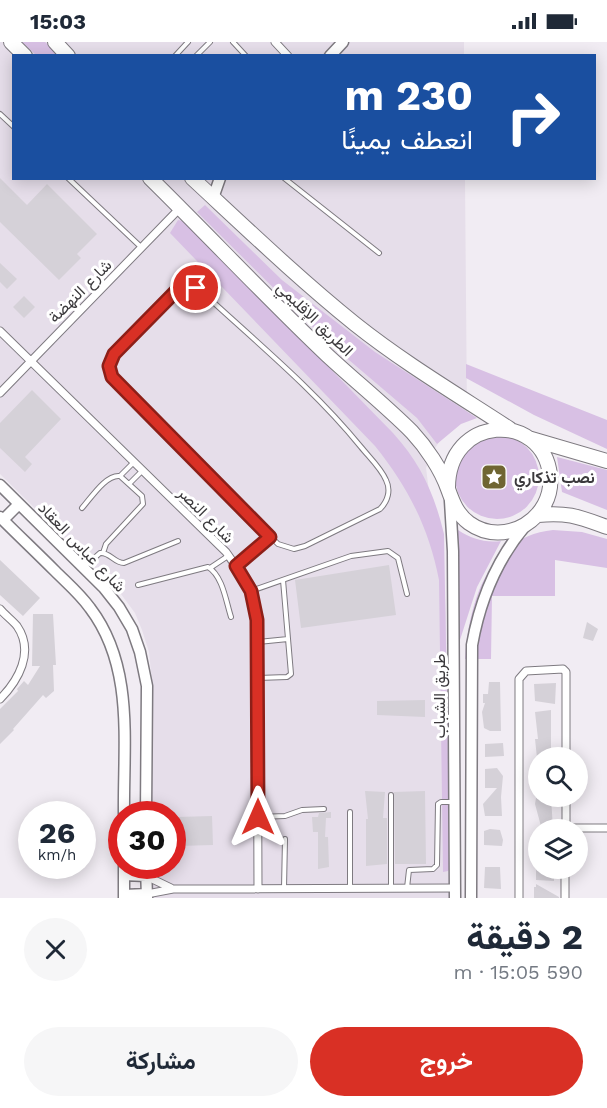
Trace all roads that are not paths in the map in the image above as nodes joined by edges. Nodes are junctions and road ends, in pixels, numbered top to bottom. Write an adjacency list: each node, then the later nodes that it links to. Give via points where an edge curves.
1 (11, 42): 8 (highway)
2 (55, 42): 9 (highway)
3 (188, 42): 10 (lane)
4 (210, 42): 11 (lane)
5 (233, 42): 12 (lane)
6 (275, 42): 13 (street)
7 (343, 42): 14 (street)
8 (23, 54)
9 (66, 54)
10 (177, 54)
11 (198, 54)
12 (244, 54)
13 (286, 54)
14 (332, 54)
15 (0, 114): 16 (lane)
16 (12, 125)
17 (70, 180): 24 (lane)
18 (152, 180): 23 (highway, الطريق الإقليمي)
19 (194, 180): 22 (highway, الطريق الإقليمي)
20 (219, 180): 22 (street)
21 (287, 180): 25 (lane)
22 (213, 198): 29 (highway, الطريق الإقليمي, via 357,325 404,361)
23 (180, 208): 24 (street, شارع النهضة); 37 (highway, الطريق الإقليمي, via 328,356 411,431)
24 (142, 249): 27 (street, شارع النهضة)
25 (379, 253)
26 (0, 331): 27 (street, شارع النصر)
27 (31, 362): 28 (street, شارع النهضة); 32 (street, شارع النصر)
28 (0, 393)
29 (512, 431): 30 (highway); 37 (highway, via 483,432 459,448 448,474)
30 (528, 438): 31 (highway); 40 (highway, via 543,453 550,474 548,496)
31 (607, 461)
32 (134, 462): 33 (street, شارع النصر); 34 (lane)
33 (142, 471): 35 (lane); 47 (street, شارع النصر)
34 (120, 476): 35 (lane); 39 (lane, via 110,478)
35 (129, 484): 46 (lane, via 142,496 143,504 106,544)
36 (0, 485): 38 (street, شارع عباس العقاد)
37 (449, 492): 42 (highway, via 461,516 481,529 504,532); 65 (street, طريق الشباب, via 453,551)
38 (19, 504): 41 (street); 49 (street, شارع عباس العقاد)
39 (82, 508)
40 (538, 515): 42 (highway); 43 (highway, via 575,515)
41 (2, 519): 63 (street, via 82,598 109,640 123,692)
42 (526, 525): 85 (street, طريق الشباب, via 494,575 480,609 472,645)
43 (607, 527)
44 (270, 537): 44 (lane, via 110,374 109,363 114,354 183,287 200,290 308,389 343,425 388,482 388,498 380,509 305,546 289,548); 48 (lane)
45 (178, 541): 46 (lane, via 124,563)
46 (103, 553): 49 (lane)
47 (228, 556): 48 (street, شارع النصر); 50 (lane)
48 (236, 566): 53 (street, شارع النصر)
49 (83, 568): 64 (street, شارع عباس العقاد, via 119,607 140,651 147,686)
50 (210, 568): 52 (lane); 56 (lane, via 220,582)
51 (283, 580): 53 (lane); 54 (lane, via 351,556 388,551 398,558); 57 (lane)
52 (138, 585)
53 (251, 591): 58 (street, شارع النصر)
54 (407, 594)
55 (0, 609): 60 (street, via 18,627 24,650 17,680)
56 (231, 617)
57 (288, 639): 58 (lane); 59 (lane, via 290,676)
58 (257, 642): 59 (street, شارع النصر)
59 (257, 678): 68 (street, شارع النصر)
60 (0, 699)
61 (566, 747): 86 (street, via 566,672 526,670 519,679)
62 (391, 795): 77 (lane)
63 (124, 801)
64 (146, 801)
65 (454, 802): 78 (lane, via 438,804 437,866 409,870); 82 (street, طريق الشباب)
66 (324, 809): 68 (lane)
67 (350, 812): 76 (lane)
68 (258, 817): 80 (street, شارع النصر)
69 (588, 828): 70 (street)
70 (607, 828)
71 (285, 839): 81 (lane)
72 (124, 879): 83 (street)
73 (146, 879): 84 (street)
74 (154, 879): 79 (street)
75 (566, 879): 87 (street)
76 (350, 888): 77 (street); 81 (street)
77 (391, 888): 78 (street)
78 (407, 888): 82 (street)
79 (173, 889): 80 (street); 84 (street)
80 (258, 889): 81 (street)
81 (284, 889)
82 (455, 893)
83 (124, 896): 84 (street)
84 (147, 896)
85 (471, 898)
86 (519, 898)
87 (565, 898)

